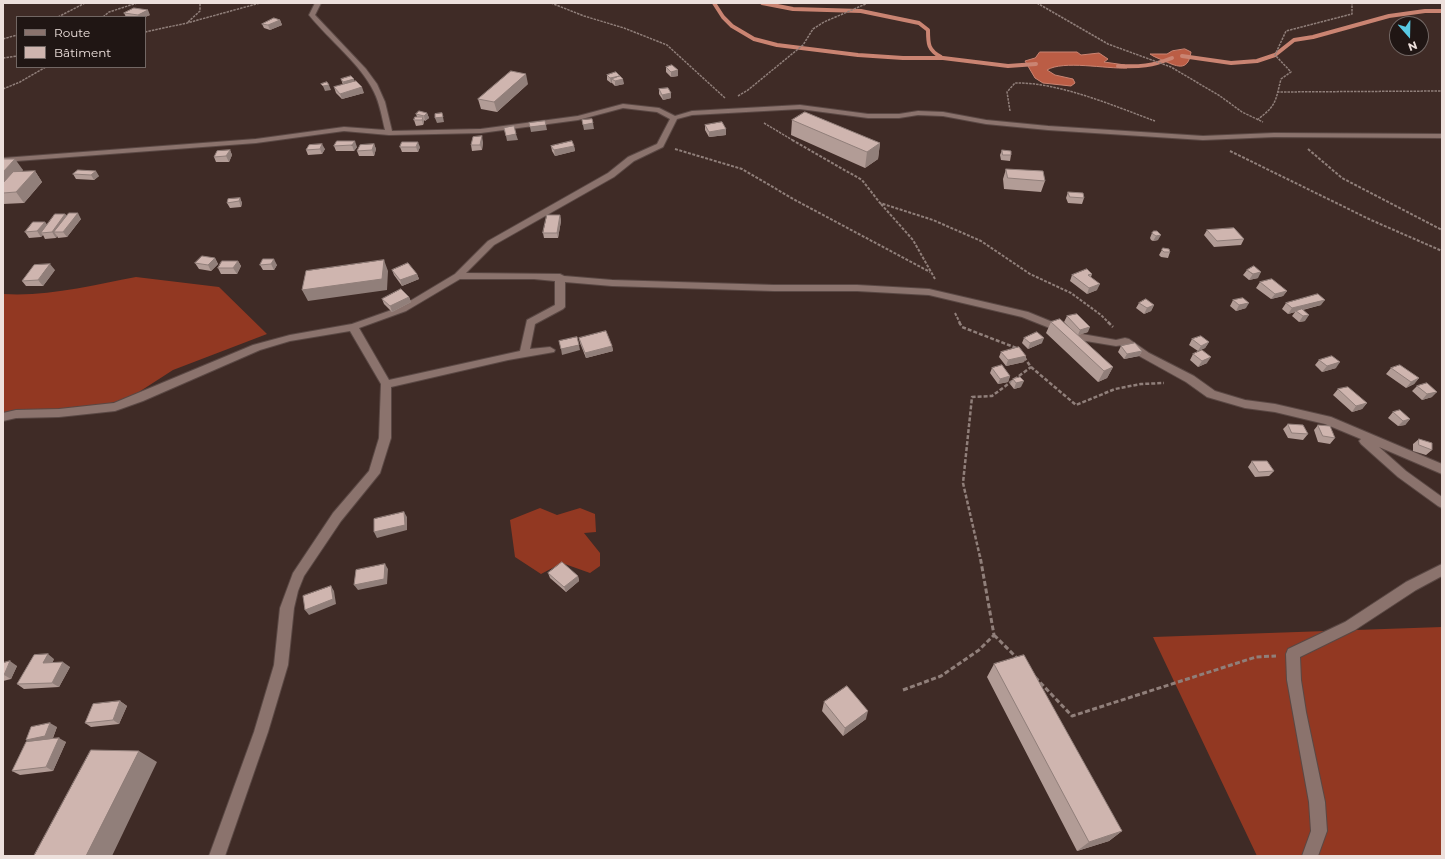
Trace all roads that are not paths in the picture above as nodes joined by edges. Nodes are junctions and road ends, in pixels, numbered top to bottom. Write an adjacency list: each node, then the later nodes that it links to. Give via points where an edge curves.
1 (318, 3): 3 (street, via 312,15 370,79 379,93)
2 (674, 118): 3 (street, via 660,110 623,106 578,118 481,131); 4 (street, via 692,113 800,107 868,116 943,114 986,122 1048,128 1203,138); 6 (street, via 660,145 631,159 611,175 491,243)
3 (390, 133): 5 (street, via 344,129 256,141)
4 (1442, 136)
5 (3, 160)
6 (458, 276): 7 (street); 8 (street, via 403,309)
7 (560, 277): 10 (street, via 560,307 530,322); 13 (street, via 612,282 929,292 1025,314 1080,337 1116,343 1125,341 1211,394 1245,404 1327,420)
8 (353, 327): 11 (street); 12 (street, via 290,338 257,347 115,407)
9 (550, 350): 10 (street)
10 (524, 354): 11 (street)
11 (386, 384): 17 (street, via 385,438 374,473 337,517 299,573 287,608 281,664 261,732)
12 (3, 417)
13 (1358, 434): 14 (street); 15 (street, via 1402,474)
14 (1442, 470)
15 (1442, 504)
16 (1442, 570): 18 (street, via 1411,586 1350,626 1294,654 1294,680 1317,802 1319,831)
17 (217, 856)
18 (1310, 856)

